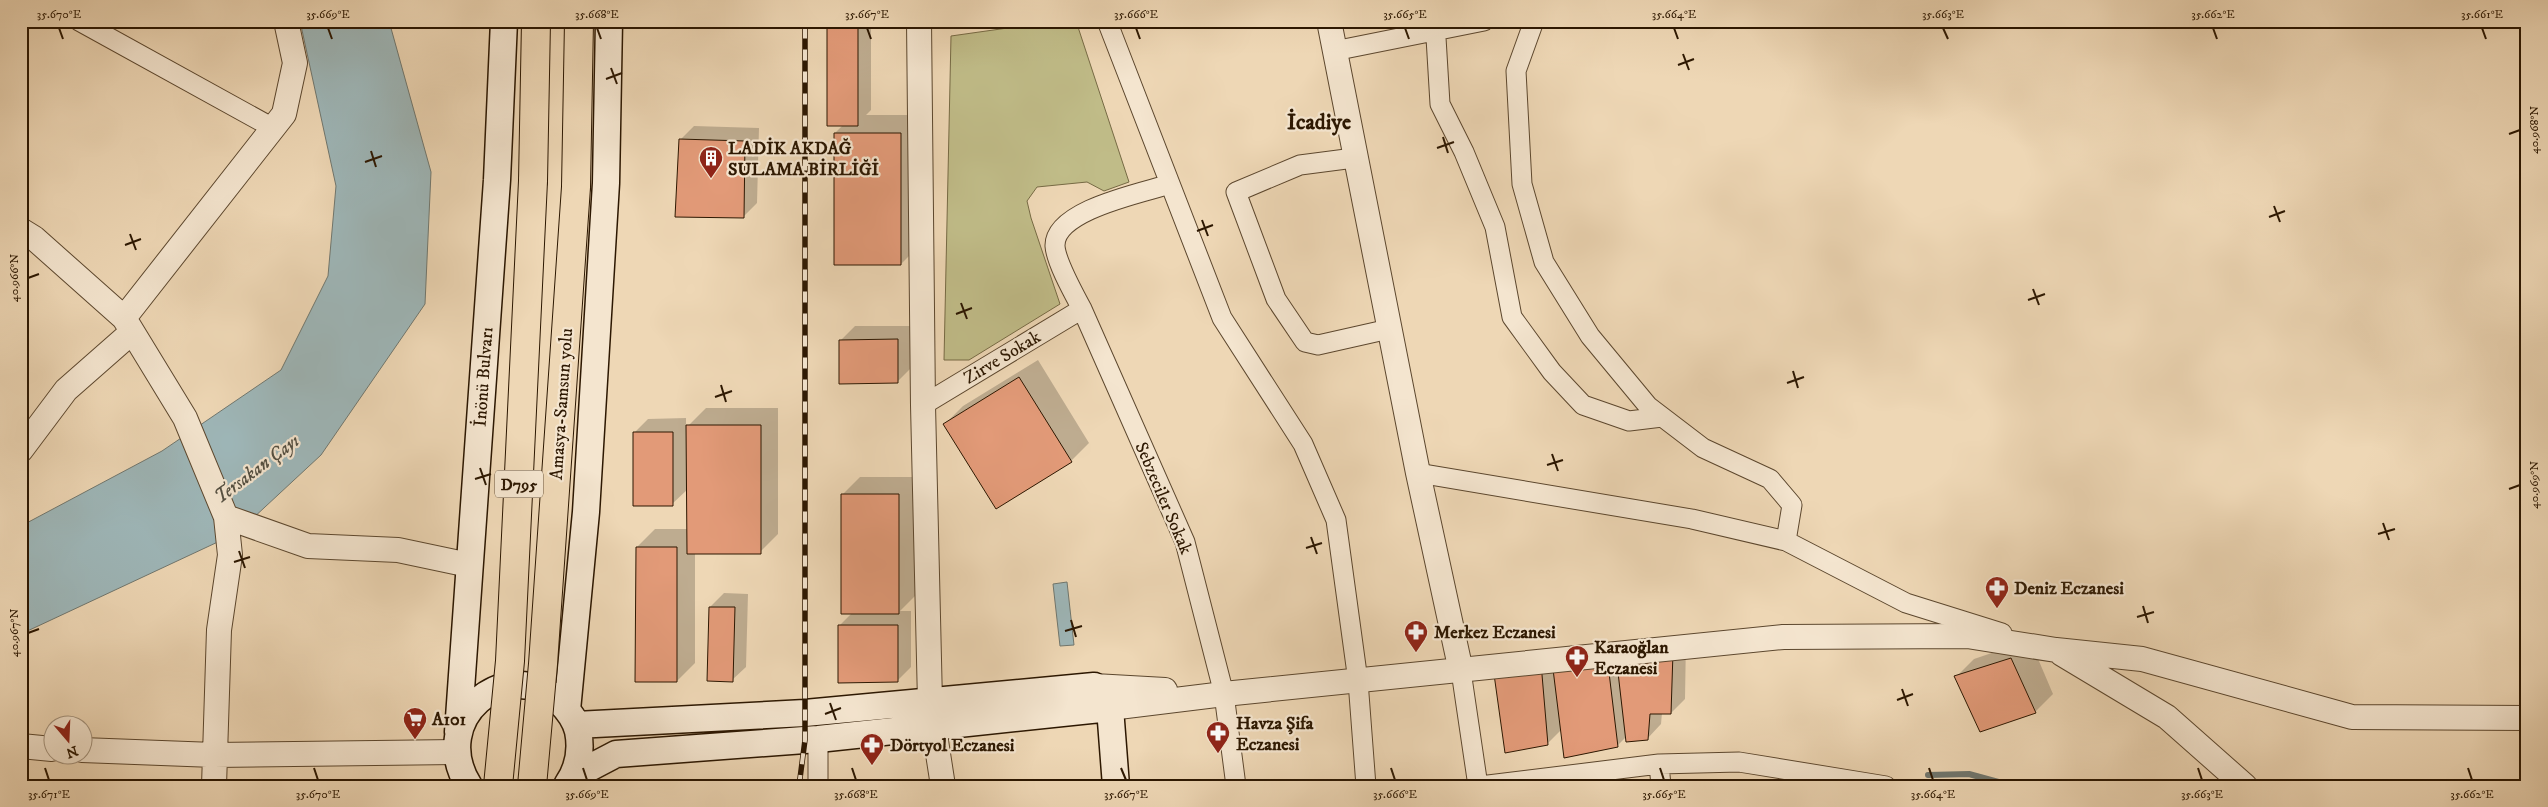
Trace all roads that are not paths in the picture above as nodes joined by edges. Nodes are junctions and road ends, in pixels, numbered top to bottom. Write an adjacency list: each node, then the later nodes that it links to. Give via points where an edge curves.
1 (80, 21): 14 (street)
2 (286, 21): 14 (street, via 295,63 284,114)
3 (504, 21): 27 (main road, İnönü Bulvarı, via 497,180)
4 (536, 21): 47 (highway, Amasya-Samsun yolu / D795, bridge, via 534,181 510,661)
5 (579, 21): 48 (highway, Amasya-Samsun yolu / D795, bridge, via 576,187)
6 (609, 21): 35 (main road, via 605,193)
7 (919, 21): 21 (street)
8 (1107, 21): 16 (street)
9 (1329, 21): 13 (street)
10 (1484, 21): 12 (street)
11 (1534, 21): 22 (street, via 1516,71 1522,184 1544,262 1590,336 1648,406)
12 (1435, 26): 13 (street); 22 (street, via 1440,104 1495,227 1512,317 1552,372 1583,405 1629,420)
13 (1334, 51): 15 (street)
14 (274, 128): 19 (street)
15 (1354, 158): 20 (street); 20 (street, via 1300,165 1236,192 1276,299 1305,342 1318,345)
16 (1170, 184): 18 (street, Sebzeciler Sokak, via 1077,214 1060,228 1055,246 1067,282); 30 (street, via 1222,318 1303,444 1336,520)
17 (21, 230): 19 (street, via 34,238)
18 (1082, 309): 21 (street, Zirve Sokak); 32 (street, Sebzeciler Sokak, via 1185,542)
19 (128, 325): 23 (street, via 66,390); 25 (street, via 185,418)
20 (1389, 329): 24 (street)
21 (923, 405): 33 (street)
22 (1662, 417): 26 (street, via 1703,448 1770,479 1792,505)
23 (21, 450)
24 (1418, 473): 26 (street, via 1692,520); 29 (street)
25 (226, 517): 27 (street, via 308,546 398,550); 42 (street, via 230,554 219,630)
26 (1786, 541): 28 (street, via 1906,603)
27 (469, 565): 44 (main road, İnönü Bulvarı)
28 (2056, 650): 29 (street, via 1967,636 1782,638); 36 (street, via 2142,659 2352,717); 57 (street, via 2167,717)
29 (1462, 671): 30 (street); 54 (street)
30 (1358, 682): 32 (street); 53 (street)
31 (1094, 686): 32 (street); 33 (main road); 34 (main road)
32 (1224, 694): 34 (street); 52 (street, Sebzeciler Sokak)
33 (930, 702): 35 (main road, via 805,713); 37 (street)
34 (1110, 708): 37 (main road); 51 (main road)
35 (572, 717): 44 (main road, via 553,696 535,688 515,686 496,690 479,700 466,714); 45 (main road, via 580,742 579,760)
36 (2527, 718)
37 (935, 727): 38 (main road); 50 (street)
38 (818, 739): 45 (main road, via 616,754); 49 (street)
39 (21, 746): 40 (street)
40 (42, 748)
41 (92, 750): 42 (street)
42 (214, 755): 44 (street); 46 (street)
43 (1659, 764): 54 (street); 55 (street); 56 (street, via 1739,762)
44 (460, 765)
45 (570, 781)
46 (214, 786)
47 (498, 786)
48 (532, 786)
49 (818, 786)
50 (943, 786)
51 (1116, 786)
52 (1236, 786)
53 (1366, 786)
54 (1479, 786)
55 (1661, 786)
56 (1886, 786)
57 (2245, 786)

